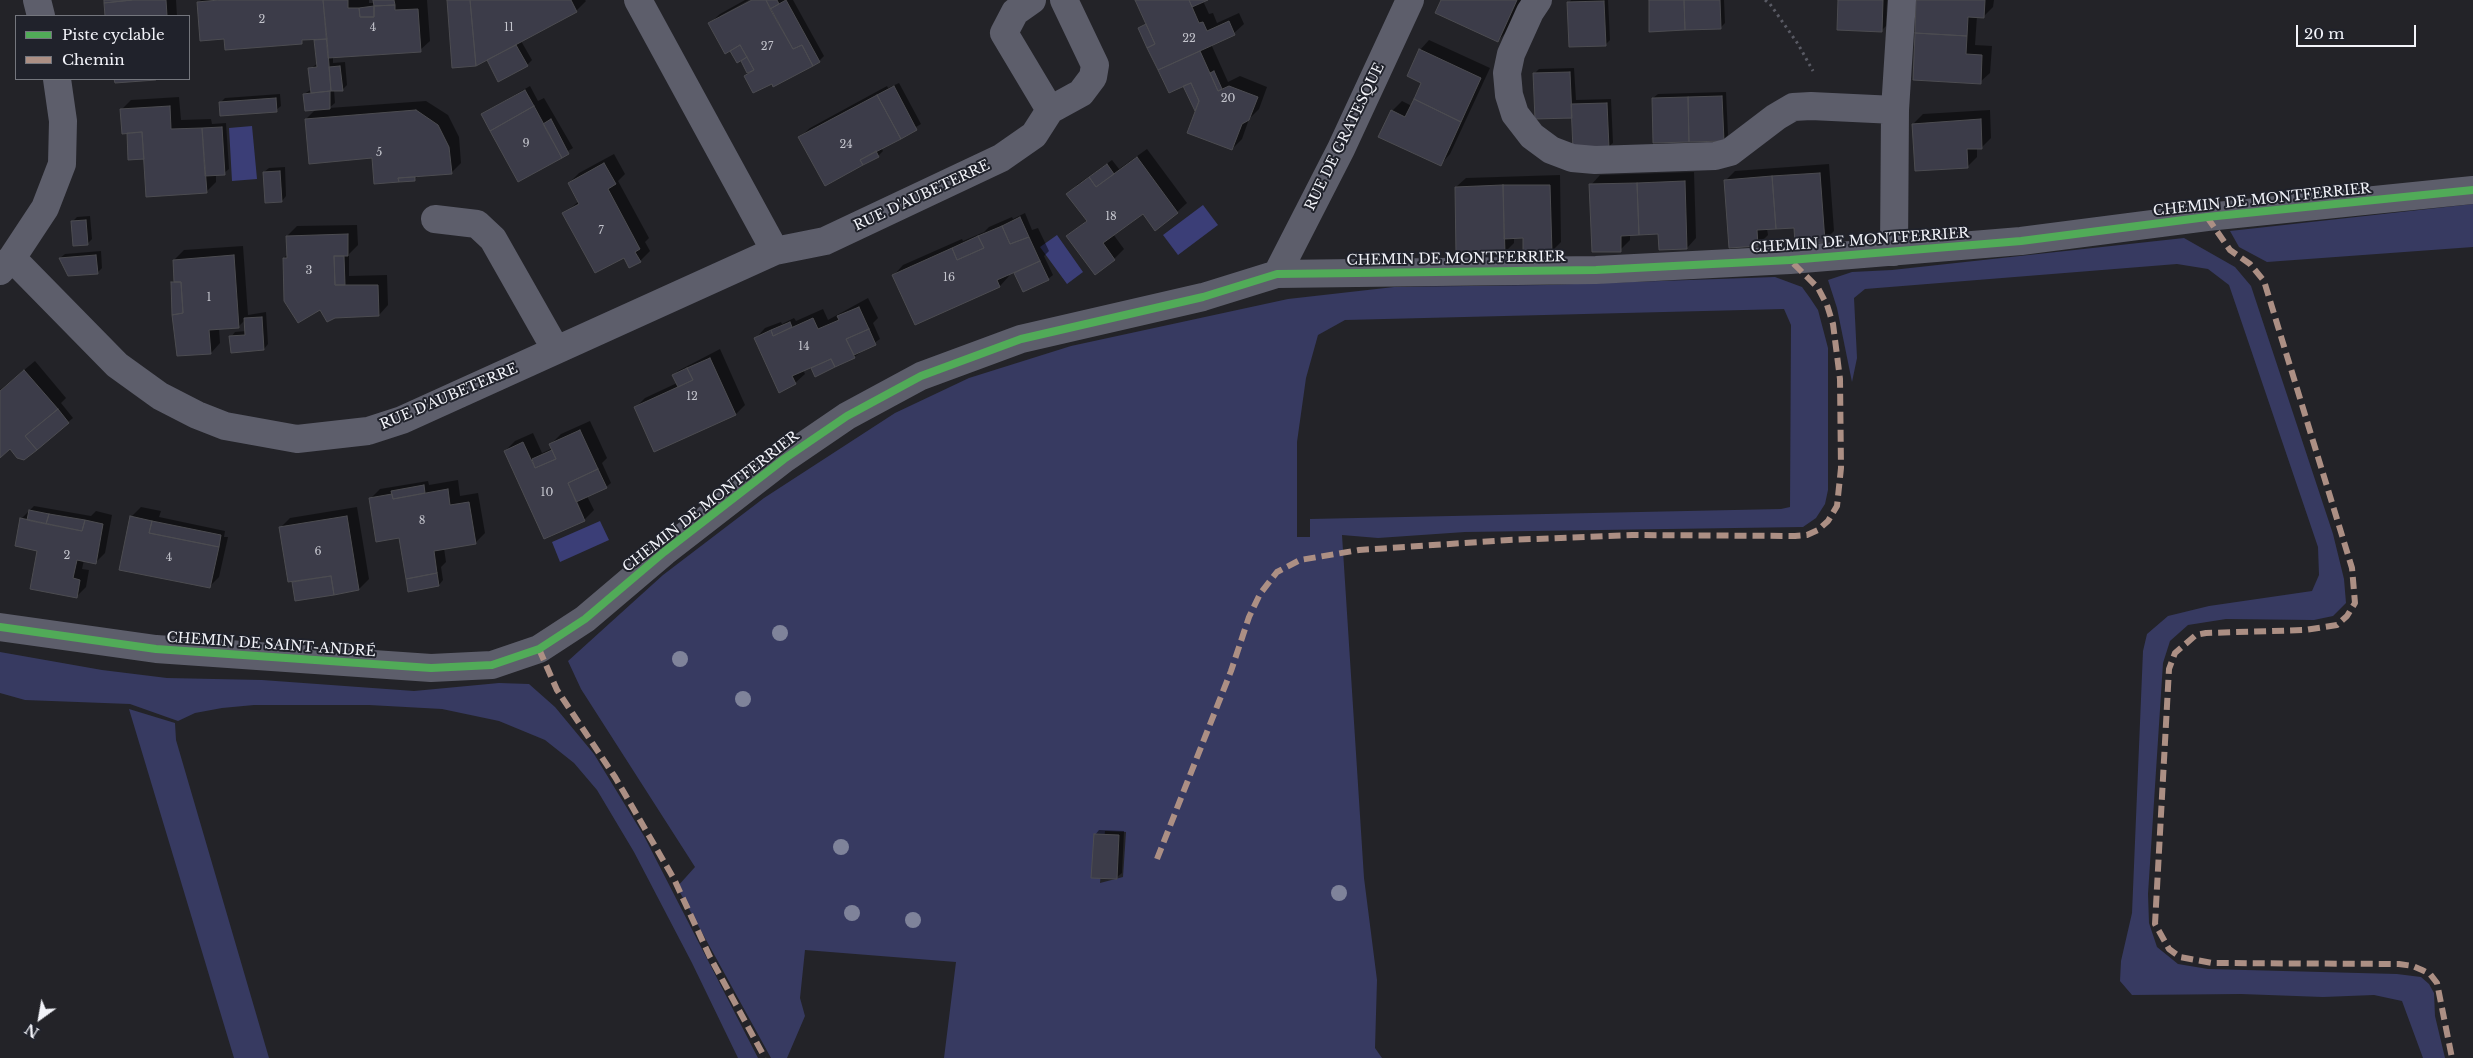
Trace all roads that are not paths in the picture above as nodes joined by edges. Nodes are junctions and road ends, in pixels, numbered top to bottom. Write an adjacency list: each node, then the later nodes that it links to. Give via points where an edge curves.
1 (37, 0): 8 (street)
2 (638, 0): 14 (street)
3 (1032, 0): 10 (street, via 1015,12 1004,33)
4 (1064, 0): 10 (street, RUE D'AUBETERRE, via 1095,65 1092,77 1081,92)
5 (1410, 0): 17 (street, RUE DE GRATESQUE, via 1341,150)
6 (1538, 0): 11 (street, via 1511,54 1507,73 1509,95 1515,114 1532,136 1552,150 1572,158 1715,156 1730,152 1793,107)
7 (1902, 0): 11 (street)
8 (41, 15)
9 (57, 80): 16 (street, via 62,164 45,208)
10 (1050, 110): 14 (street, RUE D'AUBETERRE, via 1034,135 1001,158 825,241)
11 (1895, 110): 15 (street)
12 (2473, 190): 15 (street, CHEMIN DE MONTFERRIER, via 2217,216 2021,241)
13 (435, 218): 18 (street, via 477,224 493,239)
14 (775, 251): 18 (street, RUE D'AUBETERRE)
15 (1894, 252): 17 (street, CHEMIN DE MONTFERRIER, via 1596,270)
16 (6, 265): 18 (street, RUE D'AUBETERRE, via 117,365 160,396 225,426 273,435 297,438 368,431 402,420)
17 (1277, 274): 20 (street, CHEMIN DE MONTFERRIER, via 1203,297 1020,339 921,376 847,416 784,459 664,552 585,619)
18 (556, 350)
19 (0, 627): 20 (street, CHEMIN DE SAINT-ANDRÉ, via 156,649 421,667 492,665)
20 (539, 649)

